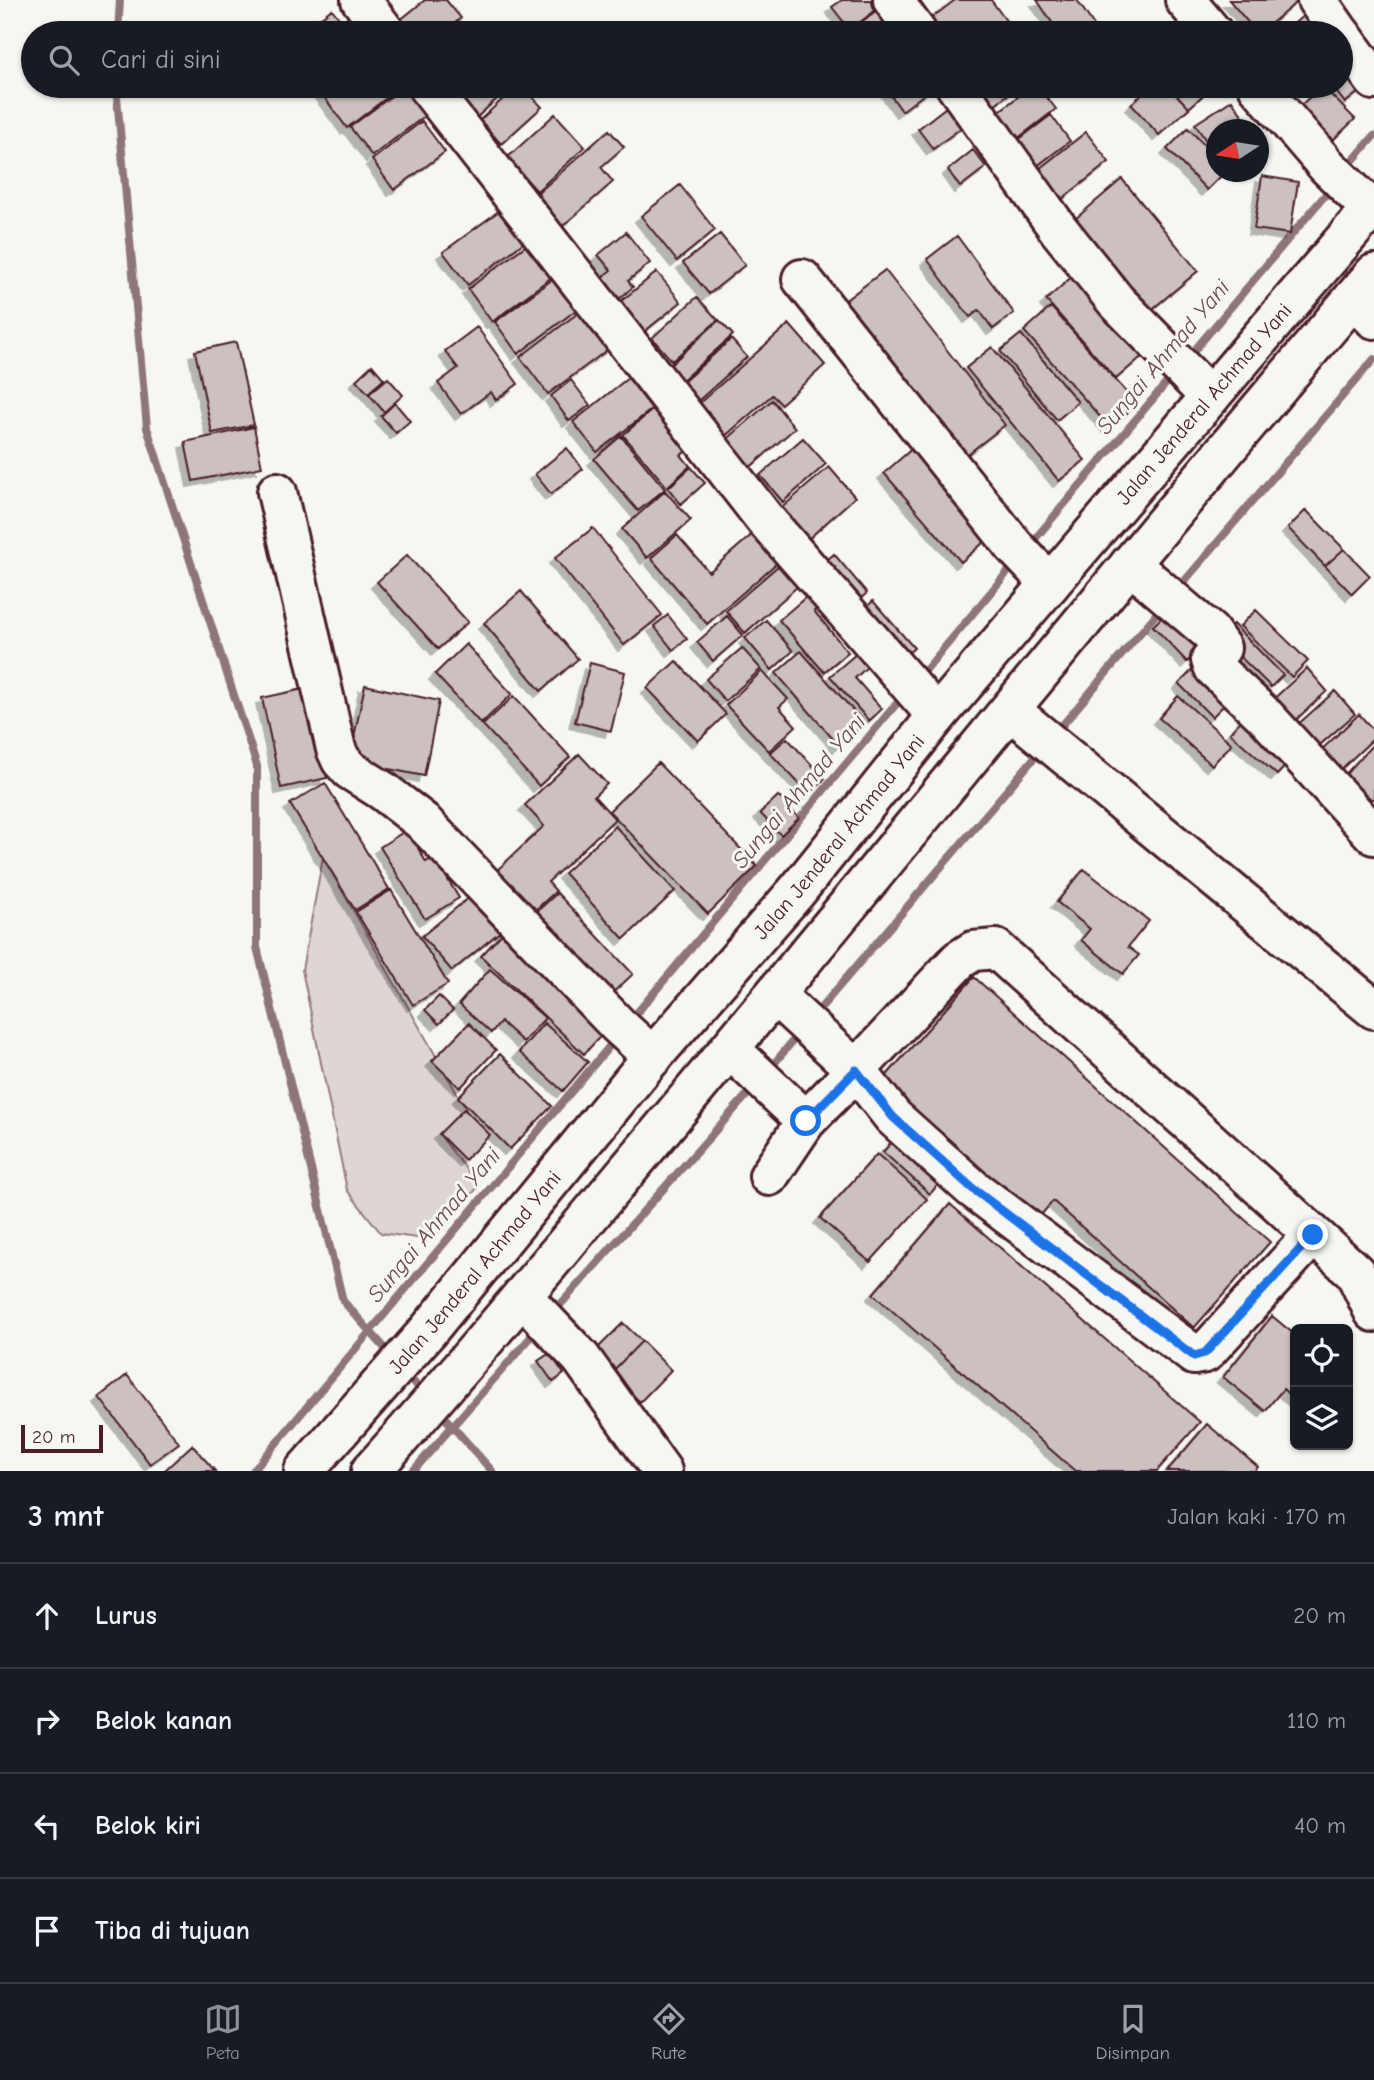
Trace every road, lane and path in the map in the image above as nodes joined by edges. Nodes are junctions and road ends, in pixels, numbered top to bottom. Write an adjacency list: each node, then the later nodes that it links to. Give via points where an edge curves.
1 (360, 0): 5 (main road)
2 (893, 0): 6 (main road)
3 (1185, 0): 7 (main road)
4 (1317, 0): 8 (main road)
5 (377, 21)
6 (908, 21)
7 (1203, 21)
8 (1332, 21)
9 (1353, 50): 10 (main road)
10 (1374, 80)
11 (436, 98): 22 (main road, via 764,518)
12 (965, 98): 17 (main road, via 1091,271)
13 (1269, 98): 14 (main road)
14 (1354, 191): 17 (main road, Jalan Jenderal Achmad Yani)
15 (802, 279): 19 (main road)
16 (1367, 297): 20 (main road, Jalan Jenderal Achmad Yani)
17 (1210, 397): 19 (main road, Jalan Jenderal Achmad Yani)
18 (277, 492): 29 (main road, via 341,760 422,821)
19 (1031, 563): 21 (main road); 22 (main road, Jalan Jenderal Achmad Yani)
20 (1130, 564): 21 (main road, Jalan Jenderal Achmad Yani); 24 (main road, via 1210,632 1221,648 1211,660 1214,668 1266,717)
21 (1084, 619): 23 (main road, Jalan Jenderal Achmad Yani)
22 (921, 696): 25 (main road, Jalan Jenderal Achmad Yani)
23 (1035, 731): 26 (main road, Jalan Jenderal Achmad Yani); 27 (main road)
24 (1374, 835)
25 (797, 891): 26 (main road); 29 (main road, Jalan Jenderal Achmad Yani)
26 (834, 925): 28 (main road, Jalan Jenderal Achmad Yani)
27 (1374, 1009)
28 (796, 1015): 30 (main road, Jalan Jenderal Achmad Yani); 31 (main road)
29 (634, 1040): 38 (main road, Jalan Jenderal Achmad Yani, via 427,1332)
30 (751, 1069): 32 (main road); 36 (main road, Jalan Jenderal Achmad Yani)
31 (856, 1070): 32 (main road); 34 (main road, via 893,1117 972,1188 1194,1356 1205,1353); 34 (main road, via 959,960 973,951 996,949)
32 (806, 1121): 33 (main road)
33 (769, 1176)
34 (1313, 1235): 35 (main road, via 1354,1272)
35 (1374, 1312)
36 (538, 1313): 37 (main road, Jalan Jenderal Achmad Yani, via 454,1374); 39 (main road, via 580,1358)
37 (373, 1470)
38 (304, 1471)
39 (662, 1471)

